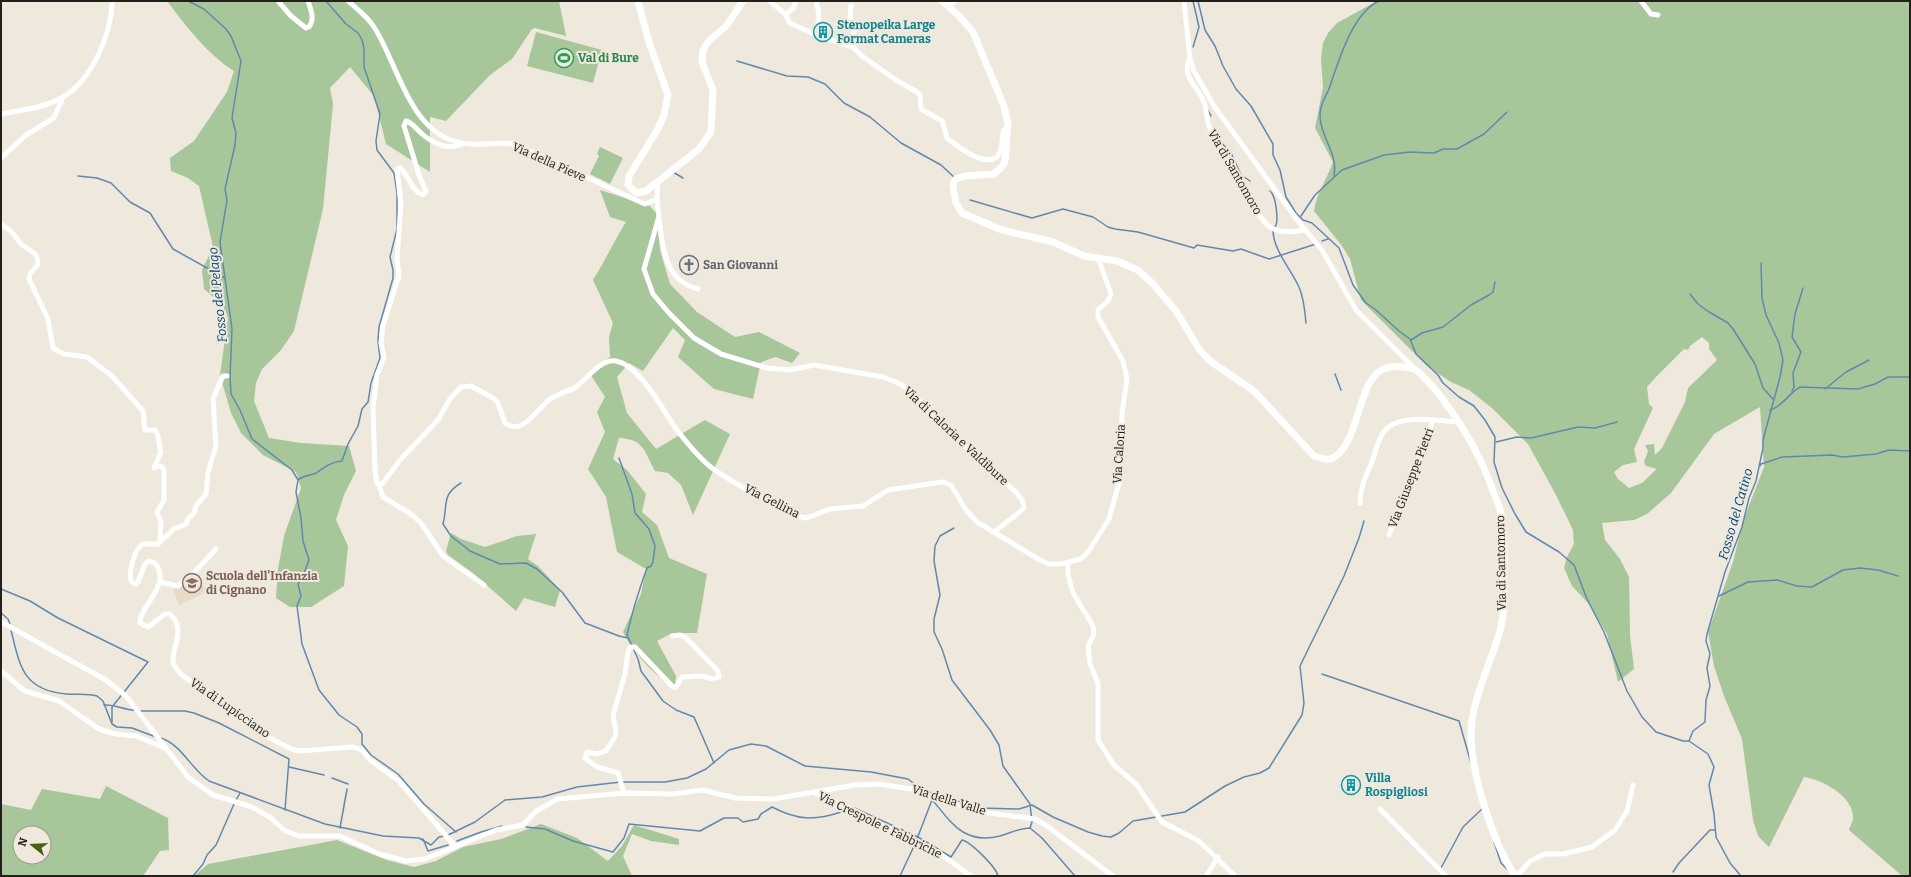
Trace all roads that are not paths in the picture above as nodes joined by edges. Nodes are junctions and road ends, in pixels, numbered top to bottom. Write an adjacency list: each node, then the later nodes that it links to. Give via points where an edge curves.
1 (112, 1): 21 (street, via 109,24 100,51 89,71)
2 (278, 1): 3 (street, via 306,28 312,23)
3 (308, 1)
4 (348, 1): 24 (street, Via della Pieve, via 373,25 387,48 389,59 404,89 422,116 444,137)
5 (638, 1): 26 (main road, via 668,95 658,129 631,172 628,185 637,193 646,191)
6 (743, 1): 26 (main road, via 727,25 703,50 702,62 713,90 711,132 699,149)
7 (770, 1): 16 (street)
8 (796, 1): 16 (street, via 792,9)
9 (816, 1): 18 (street, via 819,14)
10 (942, 1): 15 (main road)
11 (955, 1): 15 (street)
12 (1184, 1): 20 (street, Via di Santomoro)
13 (1641, 1): 17 (street, via 1651,14)
14 (851, 6): 19 (street)
15 (948, 6): 23 (main road, via 973,32 1004,106)
16 (785, 14): 18 (street, via 789,22)
17 (1658, 15)
18 (814, 34): 19 (street)
19 (854, 47): 23 (street, via 862,56 917,92 920,95 921,109 942,120 947,138 980,159 992,160 1000,152 1004,130)
20 (1190, 59): 30 (street, Via di Santomoro, via 1214,106); 30 (street, Via di Santomoro, via 1186,64 1187,70 1205,103 1209,127 1254,208 1269,227 1279,231)
21 (64, 97): 22 (street, via 38,107); 25 (street, via 54,118 26,136)
22 (1, 114)
23 (1008, 129): 31 (main road, via 1005,161 998,172 960,177 954,182 954,193 959,209 968,216 1002,230 1053,242 1084,256)
24 (462, 144): 27 (street, Via della Pieve, via 515,144 645,204); 37 (street, via 452,147 441,145 433,142 411,123 406,122 404,126 418,175 426,191 423,195 418,192 404,171 397,169 402,205 399,276 383,325 381,342 384,358 377,375 373,408 375,470)
25 (1, 158)
26 (658, 181): 27 (street)
27 (657, 199): 28 (street, Via di Caloria e Valdibure)
28 (659, 216): 32 (street, via 664,254 671,269 680,281); 39 (street, Via di Caloria e Valdibure, via 644,269 653,294 694,338 721,354 767,368 790,370 814,365 883,377 907,388 982,463 1011,486 1022,500 1022,511)
29 (1, 224): 41 (street, via 37,257 38,264 29,279 48,320 52,348 64,354 87,357 112,376 143,411 145,430 155,430 157,433 161,452 154,468 160,466 164,469 164,500 156,512 161,522)
30 (1306, 230): 33 (street, Via di Santomoro, via 1322,250 1356,310)
31 (1098, 258): 33 (main road, via 1129,265 1146,276 1176,311 1204,356 1254,390 1318,458 1331,459 1343,451 1367,389 1379,372 1396,367); 43 (street, Via Caloria, via 1111,294 1108,301 1098,310 1098,317 1124,361 1126,373 1120,479 1105,526 1081,559)
32 (698, 289)
33 (1414, 369): 36 (main road, Via di Santomoro, via 1439,394)
34 (227, 376): 41 (street, via 222,378 213,399 216,446 208,472 206,494 186,524 174,529)
35 (1433, 420): 36 (street); 38 (street, via 1402,420 1384,431 1362,488); 40 (street, Via Giuseppe Pietri)
36 (1459, 422): 61 (main road, Via di Santomoro, via 1485,468 1500,508 1502,522 1502,619 1473,715 1471,737 1487,814 1497,843)
37 (379, 485): 39 (street, Via Gellina, via 431,428 461,387 471,386 493,398 498,403 505,423 517,426 529,421 549,400 577,386 600,366 612,361 628,367 649,387 677,430 710,467 798,517 805,518 830,509 863,506 888,490 943,482 951,485 966,510 978,522); 45 (street, via 383,497 421,523 443,556)
38 (1360, 503)
39 (994, 532): 43 (street, Via Caloria, via 1049,564)
40 (1389, 535)
41 (160, 542): 44 (street, via 156,545 143,544 138,547 130,578 134,584 138,582 146,562 152,561 158,566)
42 (216, 549): 44 (street, via 178,586)
43 (1068, 563): 55 (street, via 1073,593 1093,626 1094,634 1088,646 1090,664 1098,683 1098,740 1114,765 1136,784 1162,822 1200,841)
44 (160, 582): 54 (street, Via di Lupicciano, via 140,623 148,627 165,614 172,616 178,637 173,663 182,674 214,695 228,710 288,747 299,751 352,747 362,750 370,760 399,781)
45 (484, 585)
46 (1, 622): 49 (street, Via Crespole e Fabbriche, via 106,680 127,697)
47 (673, 636): 51 (street, via 685,637 718,671 719,677 714,680 702,676 682,677 676,687 673,687 635,647 630,648 613,715 615,737 603,753 585,754 585,758 593,764 616,772 621,777)
48 (1, 671): 49 (street, via 25,691 59,701 99,728 115,734 136,736)
49 (166, 748): 54 (street, Via Crespole e Fabbriche, via 188,777 213,796 252,807 271,818 284,830 299,836 340,836 380,854 411,861 424,859)
50 (1633, 785): 61 (street, Via di Santomoro, via 1627,811 1615,830 1592,846 1563,854 1545,854 1530,861)
51 (624, 791): 52 (street, Via Crespole e Fabbriche, via 668,795 703,790 735,798 773,799); 54 (street, Via Crespole e Fabbriche, via 558,798 536,811 523,826 496,830)
52 (814, 793): 56 (street, Via Crespole e Fabbriche, via 844,805 939,853); 57 (street, Via della Valle, via 855,785 888,784 912,789 980,812 1035,819)
53 (1380, 809): 60 (street)
54 (453, 843)
55 (1218, 858): 58 (street); 59 (street)
56 (971, 876)
57 (1113, 876)
58 (1206, 876)
59 (1235, 876)
60 (1446, 876)
61 (1516, 876)

